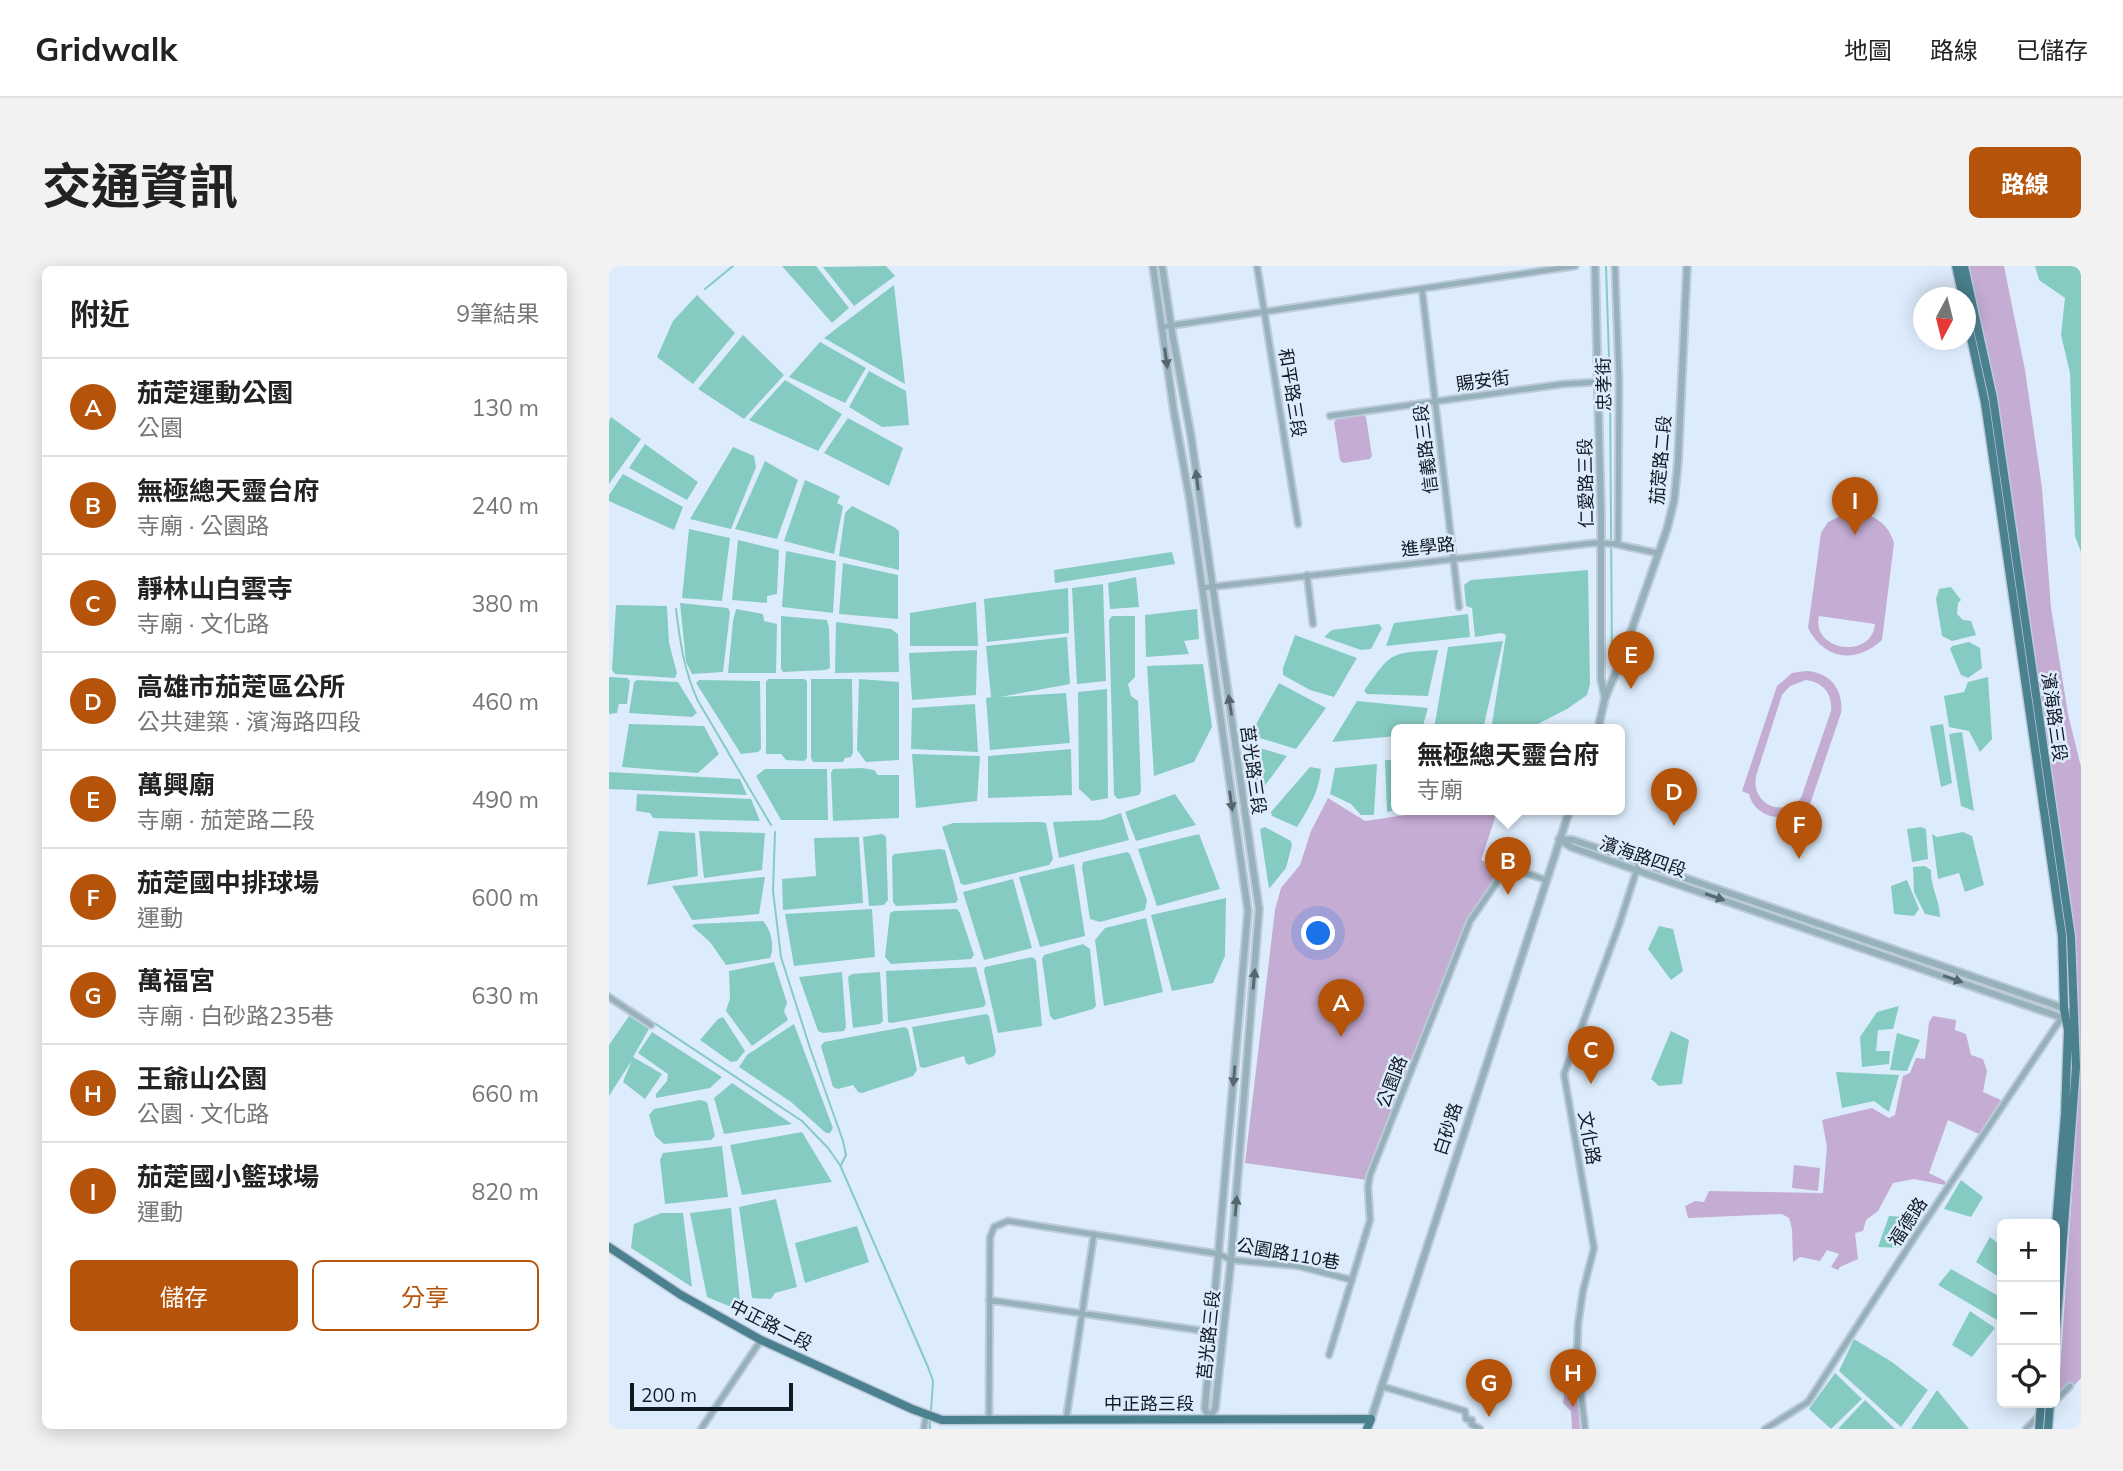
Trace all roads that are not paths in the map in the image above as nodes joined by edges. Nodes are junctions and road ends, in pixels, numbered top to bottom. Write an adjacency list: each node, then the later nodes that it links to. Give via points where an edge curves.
1 (1153, 266): 14 (street, 莒光路三段)
2 (1162, 266): 13 (street, 莒光路三段)
3 (1257, 266): 12 (street, 和平路三段)
4 (1575, 266): 11 (street)
5 (1595, 266): 16 (street, 仁愛路三段)
6 (1615, 266): 21 (street, 忠孝街)
7 (1687, 266): 22 (street, 茄萣路二段, via 1677,475 1674,501)
8 (1956, 266): 10 (main road)
9 (1964, 266): 29 (main road, 濱海路三段, via 1993,398)
10 (1961, 287)
11 (1422, 289): 12 (street); 17 (street, 信義路三段)
12 (1265, 310): 13 (street); 19 (street, 和平路三段)
13 (1171, 326): 14 (street); 25 (street, 莒光路三段, one-way to 13)
14 (1161, 327): 26 (street, 莒光路三段, one-way to 26)
15 (1974, 350): 29 (main road, 濱海路三段)
16 (1598, 382): 17 (street, 賜安街); 20 (street, 仁愛路三段)
17 (1435, 402): 18 (street, 賜安街); 23 (street, 信義路三段)
18 (1330, 416)
19 (1298, 524)
20 (1603, 543): 21 (street, 進學路); 23 (street, 進學路); 30 (street, 仁愛路三段, via 1601,679)
21 (1617, 544): 22 (street, 進學路)
22 (1657, 553): 30 (street, 茄萣路二段)
23 (1453, 559): 24 (street, 進學路); 27 (street, 信義路三段)
24 (1307, 575): 25 (street, 進學路); 28 (street)
25 (1212, 586): 26 (street, 進學路); 32 (street, 莒光路三段, one-way to 25)
26 (1202, 588): 33 (street, 莒光路三段)
27 (1459, 607)
28 (1313, 624)
29 (2030, 689): 39 (main road, 濱海路三段, via 2061,936); 40 (main road, 濱海路三段, via 2071,937)
30 (1605, 698): 31 (street, 茄萣路二段)
31 (1599, 724)
32 (1235, 746): 33 (street); 46 (street, 莒光路三段, one-way to 32, via 1259,909)
33 (1225, 754): 45 (street, 莒光路三段, one-way to 45, via 1248,911)
34 (1568, 815): 35 (street)
35 (1559, 839): 36 (street, 濱海路四段, via 1571,847); 37 (street, 白砂路)
36 (1638, 866): 39 (street, 濱海路四段); 70 (street, 文化路, via 1564,1074 1594,1248 1578,1325)
37 (1546, 880): 47 (street, 公園路, via 1508,872 1470,921 1370,1175 1370,1220); 54 (street, 白砂路)
38 (609, 997): 41 (street)
39 (2064, 1015): 40 (street, 濱海路四段); 42 (main road, 濱海路三段, via 2068,1030 2065,1114); 71 (street, 福德路, via 1808,1402)
40 (2074, 1018): 48 (main road, 濱海路三段, via 2076,1067)
41 (651, 1024)
42 (2056, 1219)
43 (1094, 1234): 45 (street, 公園路110巷); 49 (street, 公園路110巷, via 1008,1221 994,1227); 50 (street)
44 (609, 1247): 52 (main road, 中正路二段)
45 (1219, 1254): 46 (street, 公園路110巷); 51 (street, 莒光路三段)
46 (1231, 1259): 47 (street, 公園路110巷, via 1298,1266); 61 (street, 莒光路三段, via 1215,1409)
47 (1352, 1280): 53 (street, 公園路)
48 (2060, 1282)
49 (989, 1300): 50 (street); 63 (street)
50 (1082, 1315): 51 (street); 64 (street)
51 (1211, 1332): 61 (street, 莒光路三段, via 1205,1408)
52 (761, 1340): 60 (main road, 中正路二段); 66 (street)
53 (1329, 1355)
54 (1381, 1386): 62 (street, 白砂路); 69 (street, via 1465,1412)
55 (2070, 1386): 56 (street)
56 (2060, 1395)
57 (2041, 1408): 73 (main road, bridge)
58 (2047, 1408): 72 (street)
59 (2052, 1408): 74 (main road, bridge)
60 (927, 1415): 65 (main road, 中正路三段); 67 (street)
61 (1209, 1419): 62 (main road, 中正路三段); 64 (main road, 中正路三段)
62 (1371, 1419): 68 (main road, 白砂路)
63 (989, 1420): 64 (main road, 中正路三段); 65 (main road, 中正路三段)
64 (1066, 1420)
65 (940, 1423)
66 (701, 1429)
67 (924, 1429)
68 (1367, 1429)
69 (1480, 1429)
70 (1585, 1429)
71 (1765, 1429)
72 (2027, 1429)
73 (2039, 1429)
74 (2048, 1429)

